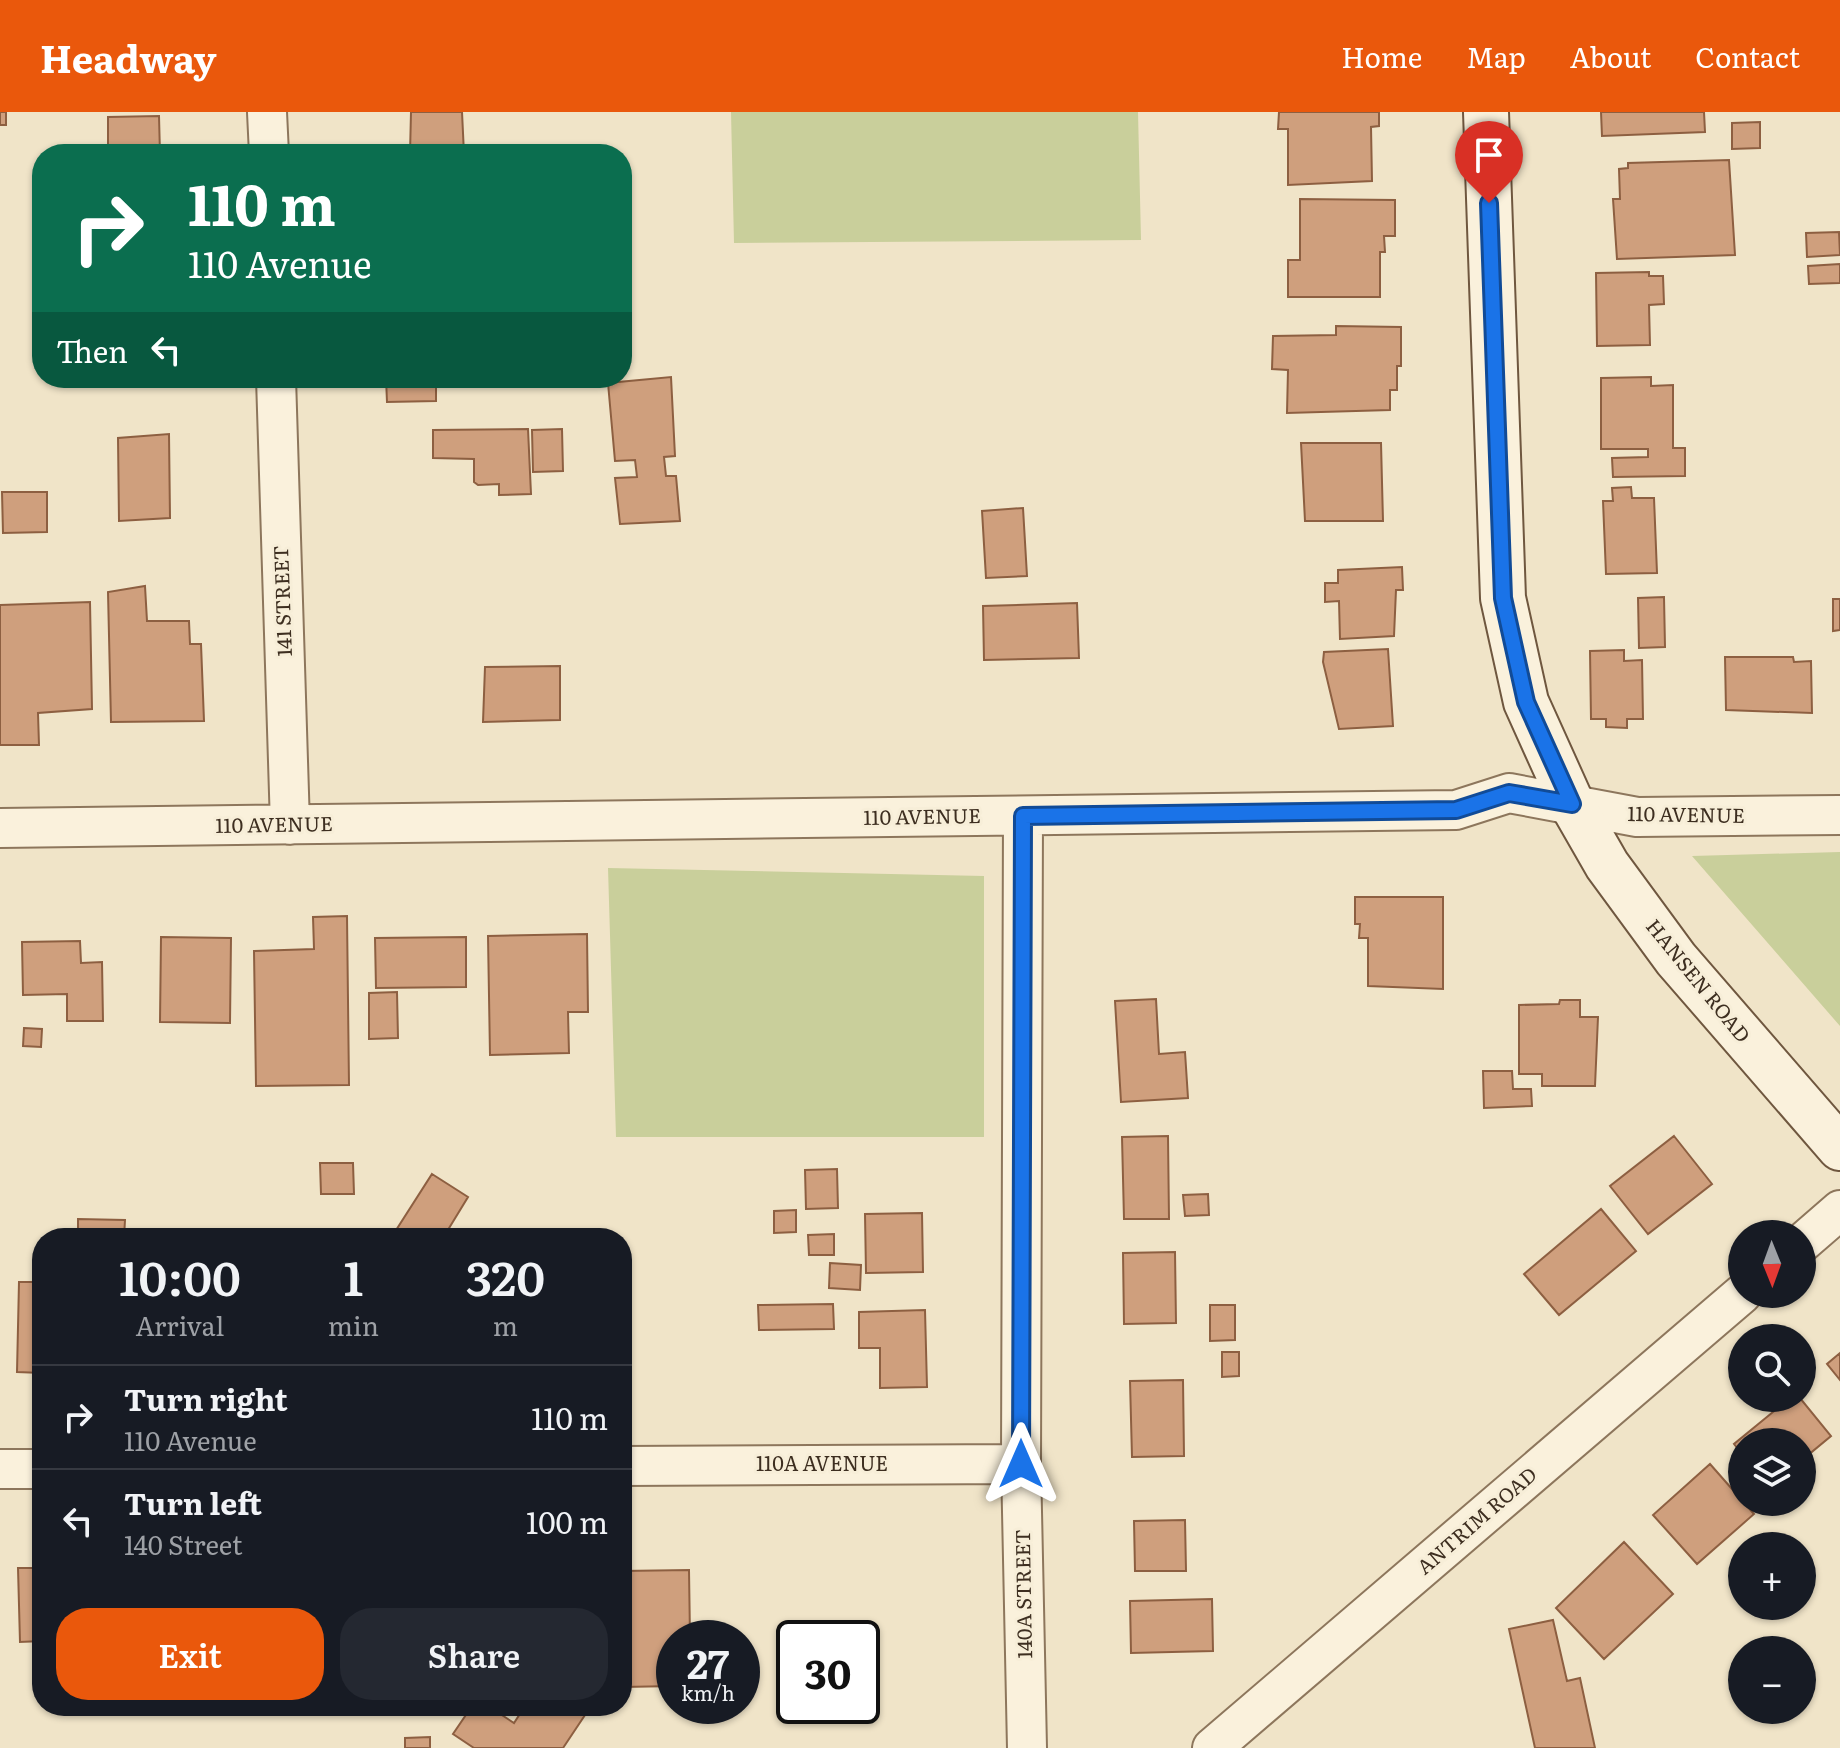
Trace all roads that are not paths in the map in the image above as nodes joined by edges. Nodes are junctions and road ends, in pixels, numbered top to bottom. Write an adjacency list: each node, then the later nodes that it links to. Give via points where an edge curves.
1 (267, 112): 3 (street)
2 (1486, 112): 5 (main road, HANSEN ROAD, via 1503,598 1526,702)
3 (269, 144)
4 (276, 388): 8 (street, 141 STREET)
5 (1572, 804): 6 (street, 110 AVENUE, via 1637,817); 7 (street, 110 AVENUE, via 1509,793 1456,810); 10 (main road, HANSEN ROAD, via 1607,865 1676,959)
6 (1840, 815)
7 (1023, 816): 8 (street, 110 AVENUE); 14 (street, 140A STREET)
8 (290, 825): 9 (street, 110 AVENUE)
9 (0, 828)
10 (1840, 1148)
11 (1840, 1210): 12 (street)
12 (1816, 1231)
13 (1728, 1306): 19 (street, ANTRIM ROAD)
14 (1021, 1464): 15 (street, 110A AVENUE); 18 (street, 140A STREET)
15 (632, 1466)
16 (0, 1469): 17 (street)
17 (32, 1469)
18 (1027, 1748)
19 (1212, 1748)

